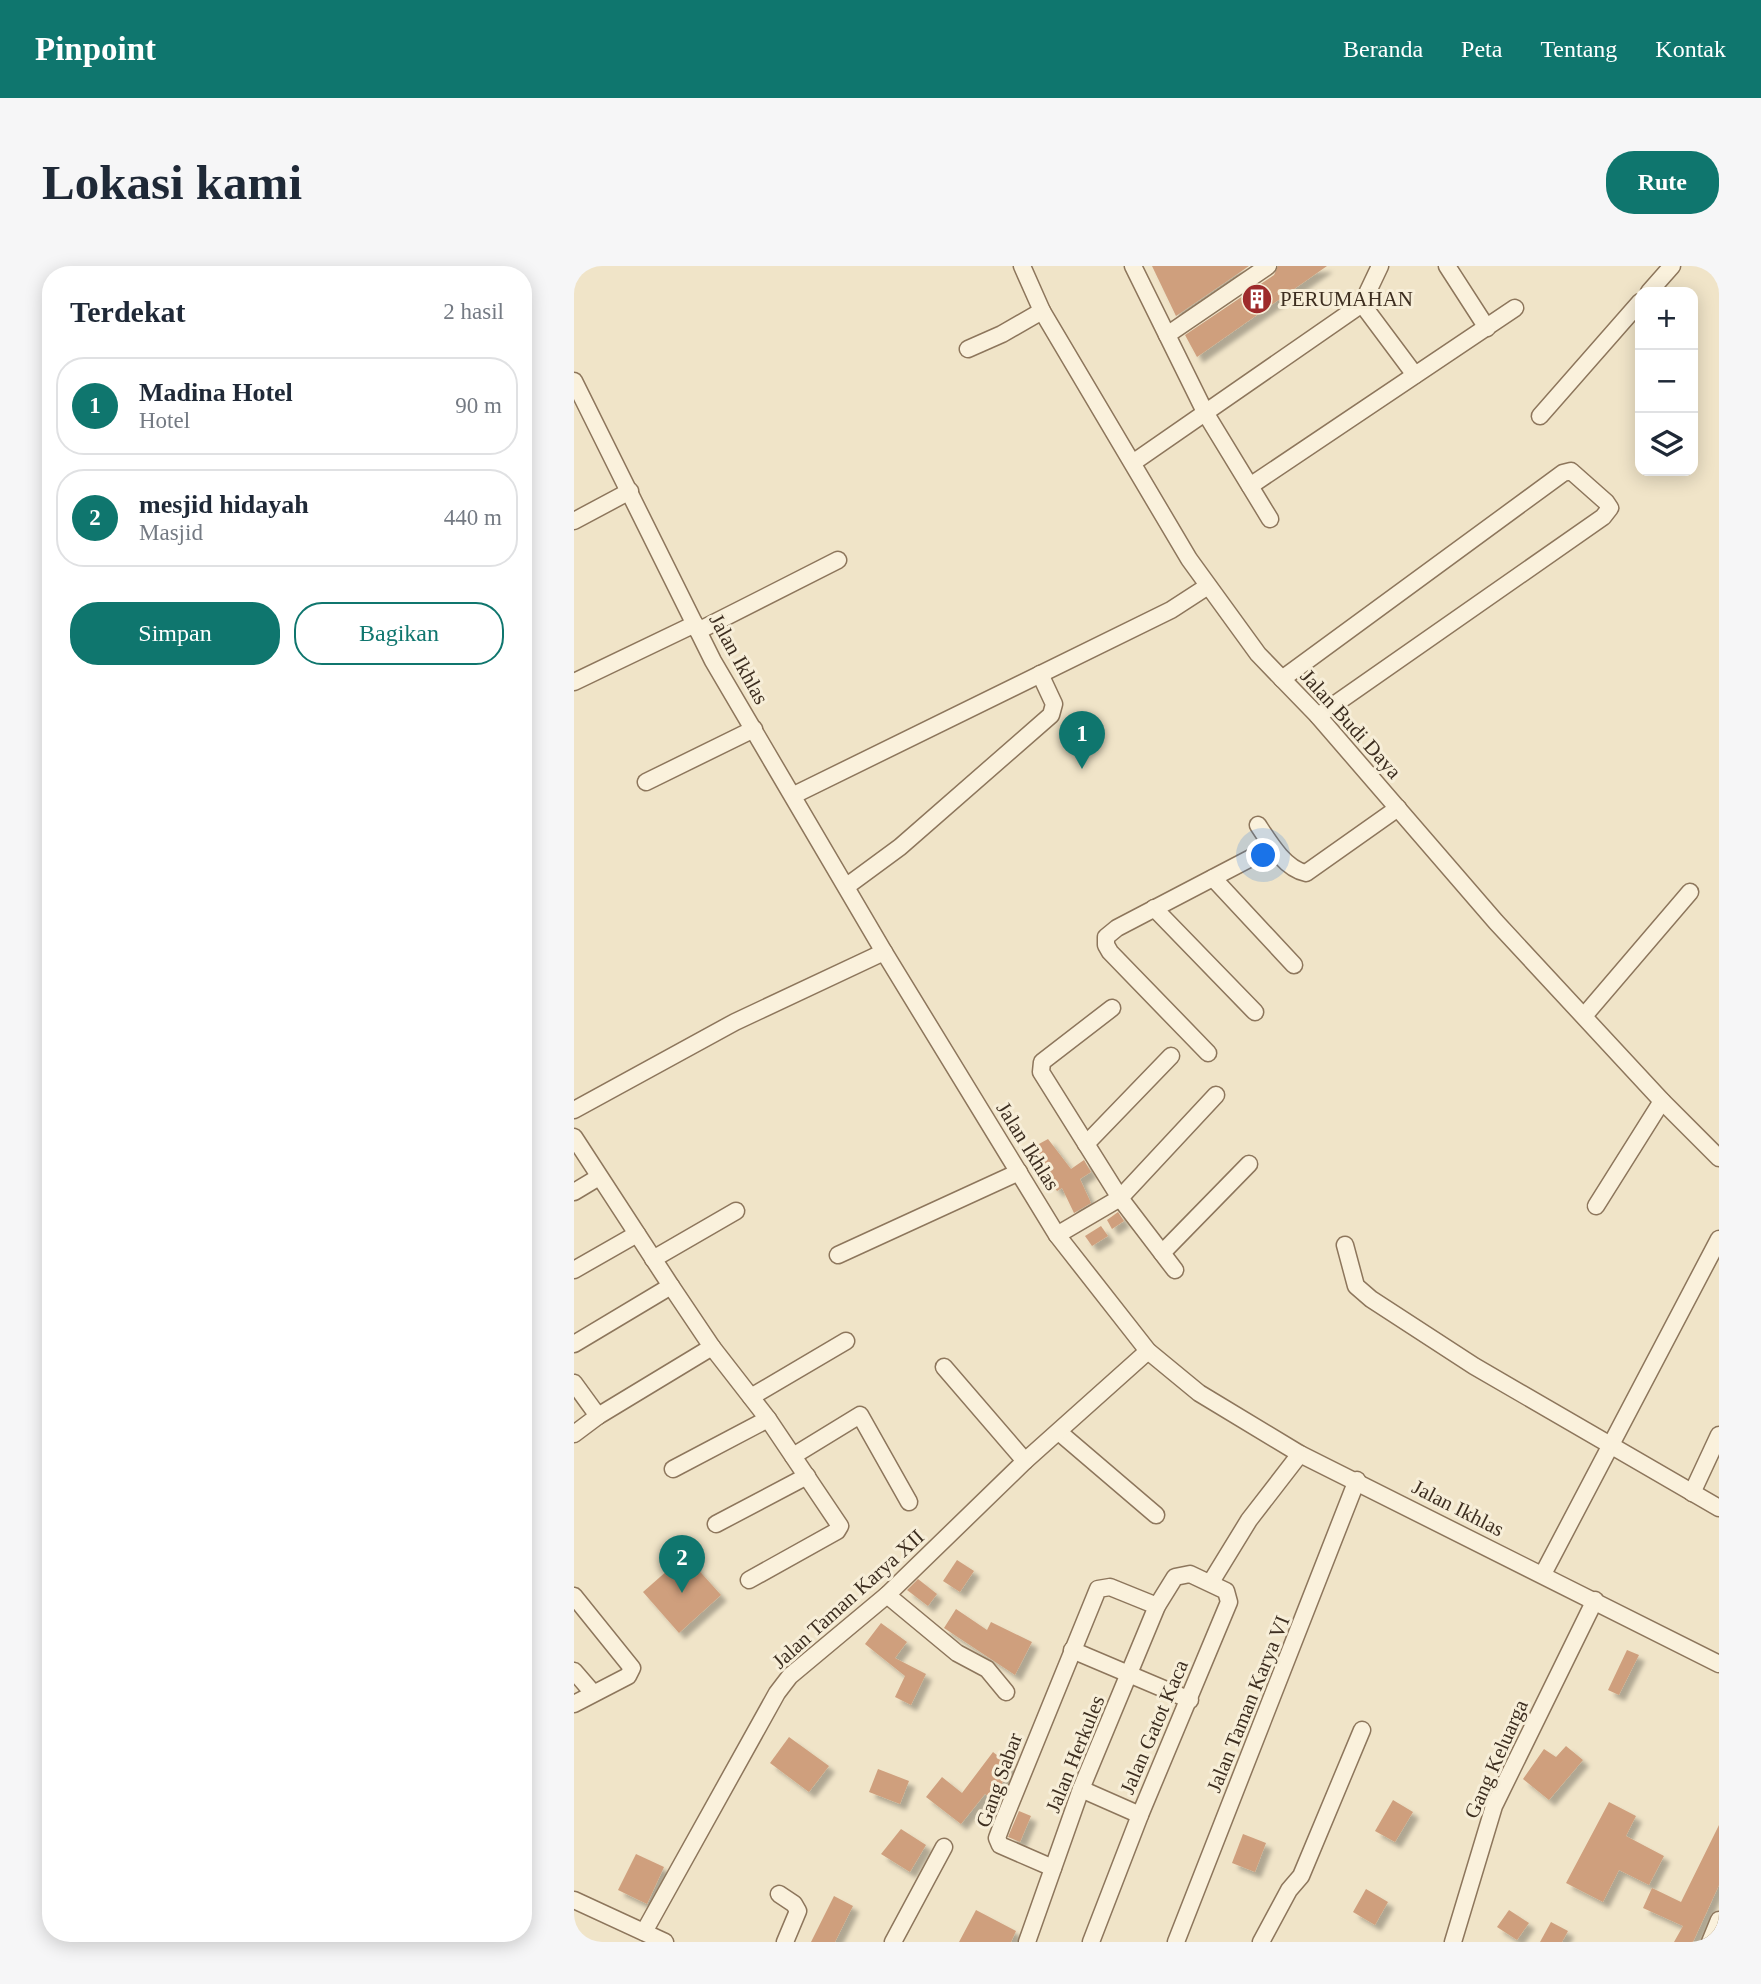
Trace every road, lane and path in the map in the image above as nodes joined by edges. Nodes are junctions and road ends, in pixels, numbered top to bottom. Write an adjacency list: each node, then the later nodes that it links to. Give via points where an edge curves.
1 (1022, 266): 11 (street, Jalan Budi Daya)
2 (1268, 266): 13 (street)
3 (1380, 266): 8 (street)
4 (1447, 266): 12 (street)
5 (1672, 266): 7 (street)
6 (1135, 267): 13 (street)
7 (1653, 287)
8 (1362, 304): 15 (street); 17 (street)
9 (1515, 308): 12 (street)
10 (1635, 308): 18 (street)
11 (1042, 311): 14 (street); 19 (street, Jalan Budi Daya)
12 (1487, 328): 15 (street)
13 (1167, 335): 17 (street)
14 (968, 349)
15 (1415, 375): 20 (street)
16 (574, 381): 21 (street, Jalan Ikhlas)
17 (1206, 414): 19 (street); 20 (street)
18 (1540, 416)
19 (1134, 462): 25 (street, Jalan Budi Daya)
20 (1250, 486): 22 (street)
21 (630, 491): 23 (street); 26 (street, Jalan Ikhlas)
22 (1270, 519)
23 (574, 521)
24 (838, 560): 26 (street)
25 (1208, 586): 27 (street, via 1171,610); 28 (street, Jalan Budi Daya)
26 (697, 627): 29 (street); 31 (street, Jalan Ikhlas)
27 (1040, 674): 33 (street); 38 (street, via 1054,704 1053,712 900,847)
28 (1282, 679): 30 (street, Jalan Budi Daya); 30 (street, via 1563,473 1571,471 1606,502 1610,508 1603,517)
29 (574, 682)
30 (1318, 716): 34 (street, Jalan Budi Daya)
31 (754, 729): 32 (street); 33 (street, Jalan Ikhlas)
32 (646, 782)
33 (794, 795): 38 (street, Jalan Ikhlas)
34 (1398, 808): 36 (street, via 1306,873 1298,872); 45 (street, Jalan Budi Daya)
35 (1258, 825): 36 (street)
36 (1272, 847): 37 (street)
37 (1213, 878): 40 (street); 42 (street)
38 (847, 886): 41 (street, Jalan Ikhlas)
39 (1690, 892): 45 (street)
40 (1154, 908): 44 (street); 46 (street, via 1109,933 1105,945)
41 (884, 952): 50 (street, via 735,1022); 55 (street, Jalan Ikhlas)
42 (1294, 964)
43 (1112, 1007): 52 (street, via 1040,1068)
44 (1255, 1012)
45 (1584, 1016): 49 (street, Jalan Budi Daya)
46 (1208, 1053)
47 (1171, 1056): 52 (street)
48 (1216, 1095): 58 (street)
49 (1662, 1101): 53 (street, Jalan Budi Daya); 59 (street)
50 (574, 1110)
51 (574, 1137): 56 (street)
52 (1086, 1144): 58 (street)
53 (1719, 1158)
54 (1249, 1164): 65 (street)
55 (1019, 1172): 62 (street, Jalan Ikhlas); 66 (street)
56 (599, 1177): 57 (street); 61 (street)
57 (574, 1192)
58 (1120, 1198): 62 (street); 65 (street)
59 (1596, 1206)
60 (736, 1211): 67 (street)
61 (637, 1234): 67 (street); 68 (street)
62 (1058, 1234): 74 (street, Jalan Ikhlas)
63 (1719, 1239): 83 (street)
64 (1345, 1245): 83 (street, via 1356,1286 1371,1299)
65 (1162, 1253): 69 (street)
66 (838, 1255)
67 (653, 1259): 70 (street)
68 (574, 1270)
69 (1175, 1270)
70 (671, 1286): 72 (street); 73 (street)
71 (846, 1341): 77 (street)
72 (574, 1344)
73 (712, 1347): 77 (street); 78 (street)
74 (1148, 1351): 80 (street, Jalan Taman Karya XII); 84 (street, Jalan Ikhlas, via 1199,1393)
75 (944, 1367): 86 (street)
76 (574, 1383): 78 (street)
77 (751, 1398): 79 (street)
78 (598, 1416): 81 (street)
79 (768, 1419): 85 (street); 87 (street)
80 (1060, 1433): 86 (street, Jalan Taman Karya XII); 93 (street)
81 (574, 1434)
82 (1719, 1435): 90 (street)
83 (1609, 1446): 90 (street); 95 (street)
84 (1300, 1454): 89 (street, Jalan Ikhlas); 97 (street, via 1249,1520)
85 (793, 1456): 88 (street); 91 (street, via 860,1415)
86 (1025, 1461): 98 (street, Jalan Taman Karya XII)
87 (673, 1469)
88 (807, 1476): 94 (street); 96 (street, via 838,1519 839,1528)
89 (1357, 1480): 95 (street, Jalan Ikhlas); 124 (street, Jalan Taman Karya VI)
90 (1692, 1493): 92 (street)
91 (909, 1502)
92 (1719, 1508)
93 (1156, 1514)
94 (716, 1524)
95 (1543, 1574): 100 (street, Jalan Ikhlas)
96 (749, 1580)
97 (1211, 1582): 101 (street, Jalan Herkules, via 1190,1574 1175,1577); 108 (street, Jalan Gatot Kaca, via 1226,1591 1229,1602)
98 (887, 1595): 106 (street, via 957,1653 987,1669); 118 (street, Jalan Taman Karya XII, via 805,1661 777,1693)
99 (574, 1596): 107 (street, via 632,1666 628,1676)
100 (1595, 1600): 103 (street, Jalan Ikhlas); 126 (street, Gang Keluarga, via 1494,1806)
101 (1157, 1606): 102 (street, via 1101,1587); 105 (street, Jalan Herkules)
102 (1072, 1650): 105 (street); 114 (street, Gang Sabar, via 1036,1723 997,1842)
103 (1719, 1664)
104 (574, 1671): 107 (street)
105 (1130, 1674): 108 (street); 111 (street, Jalan Herkules)
106 (1006, 1692)
107 (593, 1693): 109 (street)
108 (1190, 1700): 112 (street, Jalan Gatot Kaca)
109 (574, 1704)
110 (1362, 1730): 125 (street, via 1301,1876)
111 (1081, 1789): 112 (street); 114 (street, Jalan Herkules)
112 (1139, 1815): 123 (street, Jalan Gatot Kaca)
113 (944, 1847): 121 (street)
114 (1053, 1868): 122 (street, Jalan Herkules)
115 (779, 1894): 120 (street, via 797,1911)
116 (574, 1900): 118 (street)
117 (1719, 1920): 127 (street)
118 (644, 1932): 119 (street)
119 (665, 1942)
120 (785, 1942)
121 (892, 1942)
122 (1027, 1942)
123 (1091, 1942)
124 (1176, 1942)
125 (1261, 1942)
126 (1454, 1942)
127 (1710, 1942)

